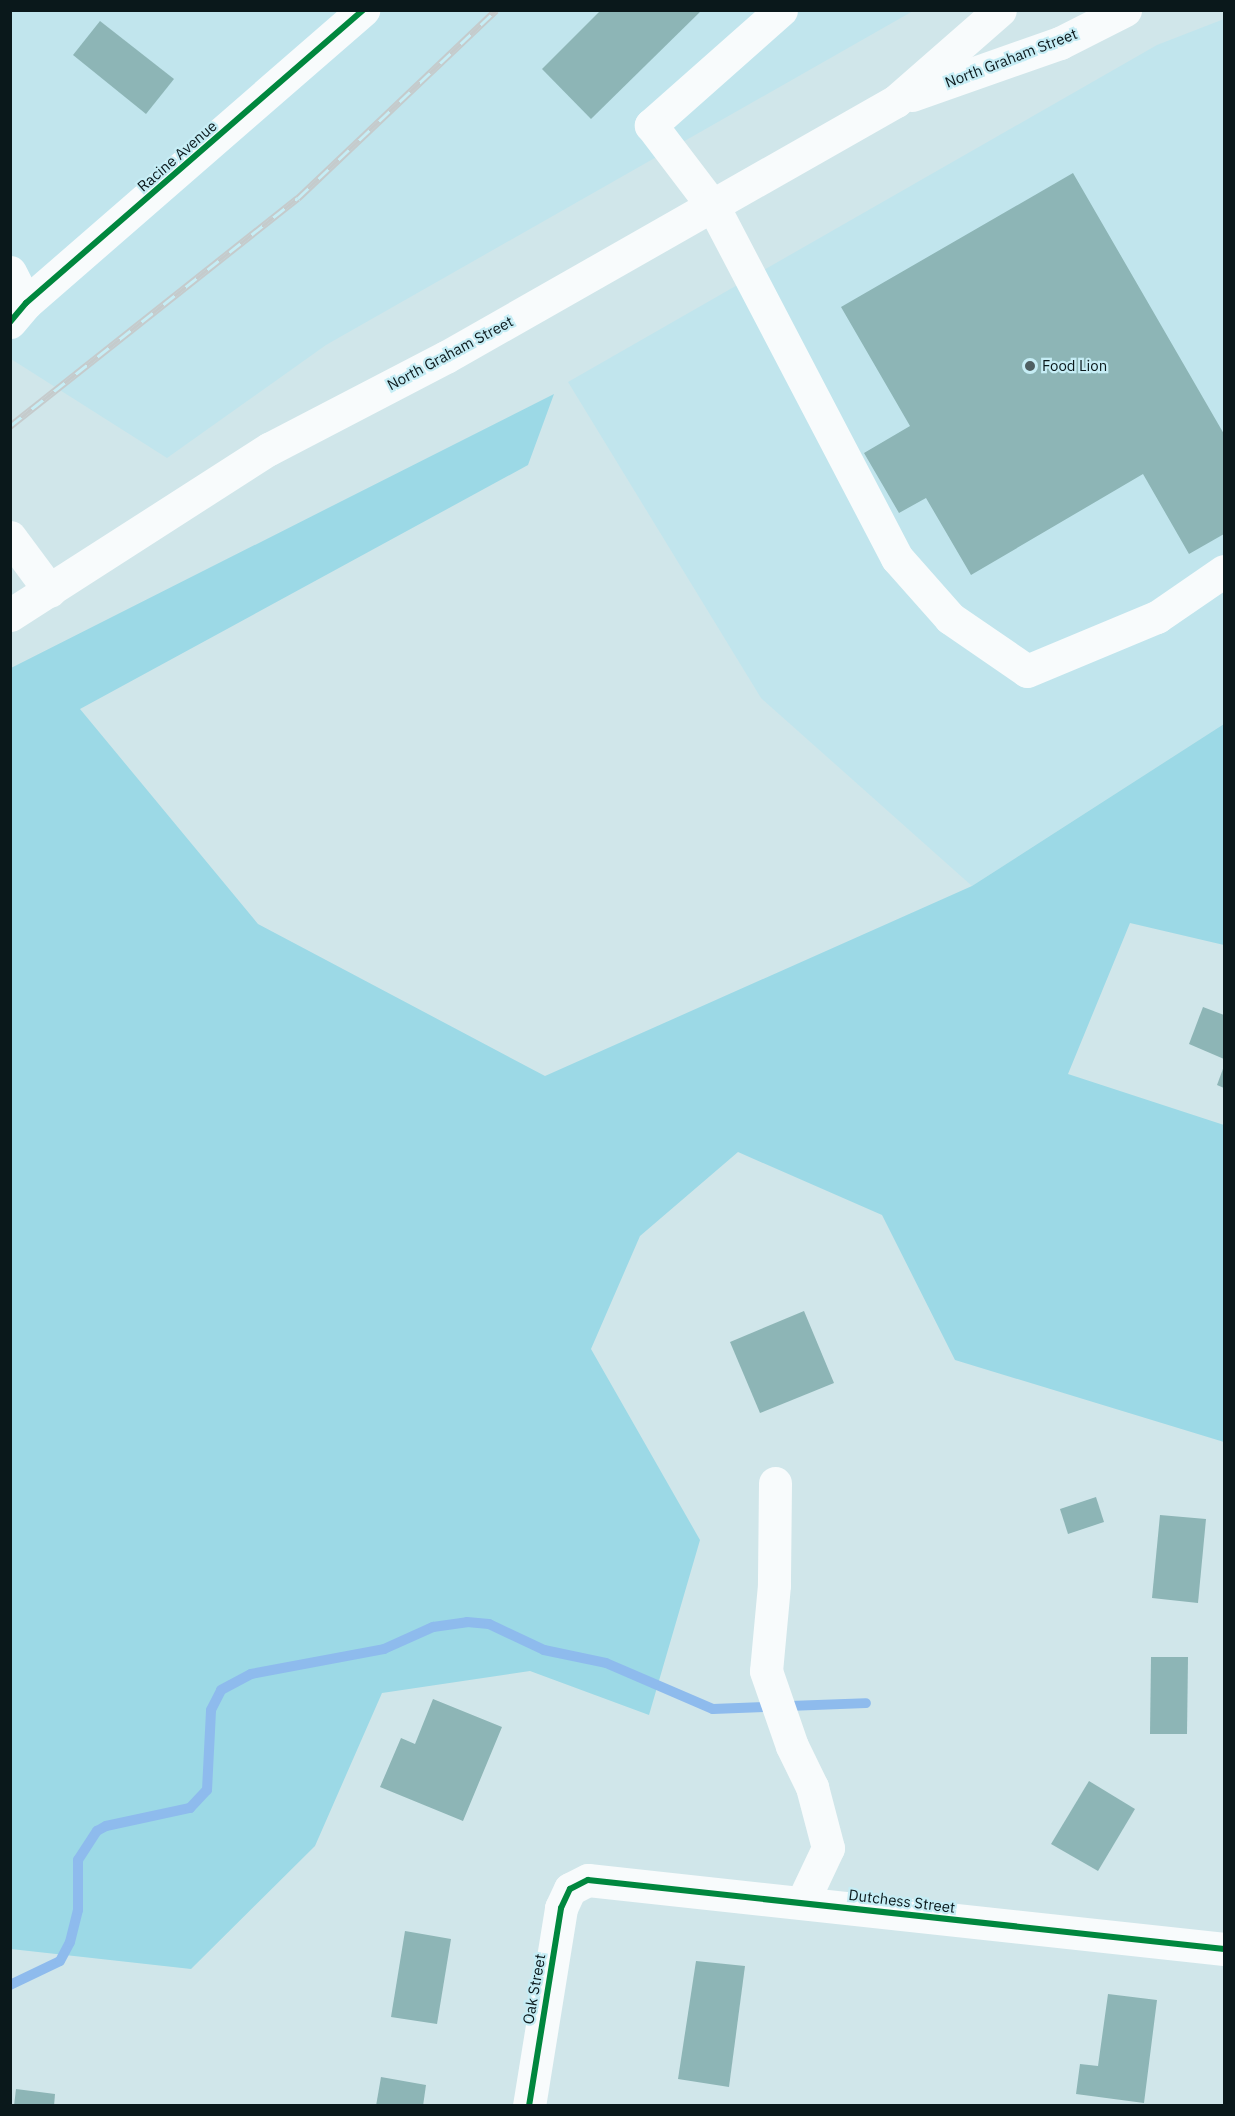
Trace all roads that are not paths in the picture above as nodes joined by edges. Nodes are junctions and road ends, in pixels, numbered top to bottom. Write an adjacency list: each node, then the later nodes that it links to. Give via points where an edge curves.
1 (363, 10): 8 (street, Racine Avenue)
2 (781, 10): 6 (street, via 651,125)
3 (1000, 10): 5 (street, North Graham Street)
4 (1118, 13): 5 (street, North Graham Street, via 1060,43)
5 (896, 101): 6 (street, North Graham Street)
6 (714, 208): 10 (street, via 897,558 950,618 1027,670 1157,617); 11 (street, North Graham Street, via 446,357 269,449)
7 (10, 272): 8 (street)
8 (18, 312)
9 (10, 537): 11 (street)
10 (1224, 571)
11 (50, 591): 12 (street, North Graham Street)
12 (10, 615)
13 (775, 1483): 15 (street, via 774,1585 766,1671 792,1746 812,1787 828,1848)
14 (578, 1883): 15 (street, Dutchess Street, via 602,1878); 17 (street, Oak Street, via 570,1889 561,1908)
15 (803, 1901): 16 (street, Dutchess Street)
16 (1224, 1949)
17 (529, 2106)

